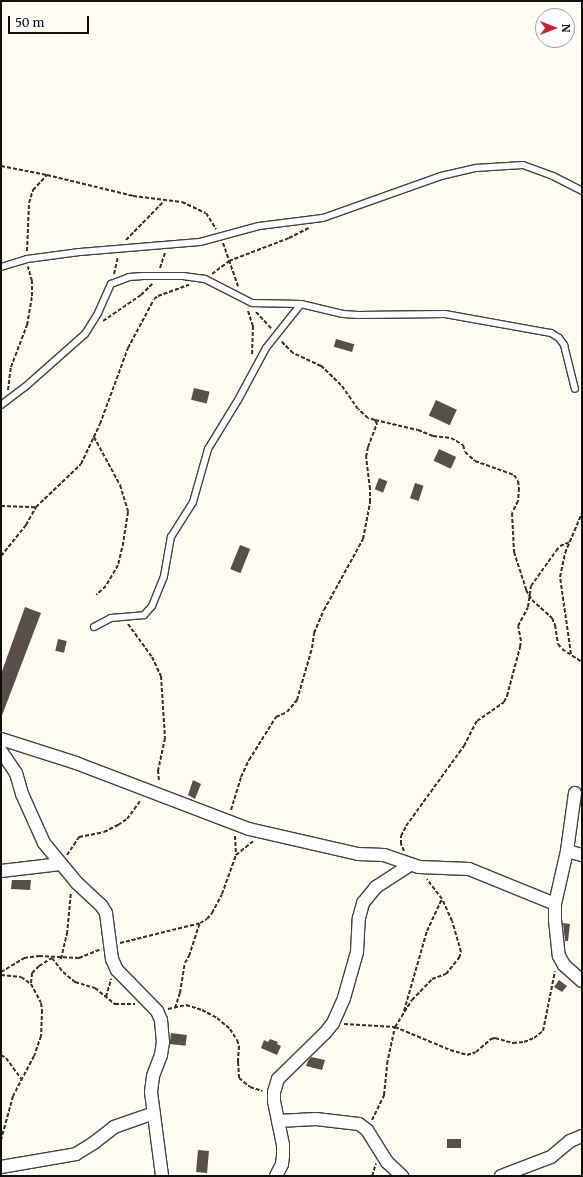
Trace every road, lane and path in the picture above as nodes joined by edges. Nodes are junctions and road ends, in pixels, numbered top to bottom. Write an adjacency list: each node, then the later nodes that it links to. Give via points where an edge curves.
1 (1, 166): 2 (path)
2 (47, 175): 4 (path, via 97,189); 9 (path, via 33,190 29,203)
3 (582, 192): 5 (lane, via 537,169 523,165 495,165 440,176)
4 (164, 201): 6 (path, via 182,202 197,207 206,213); 8 (path, via 132,233)
5 (323, 218): 6 (lane, via 259,226); 10 (path, via 289,238)
6 (221, 237): 7 (lane); 10 (path)
7 (166, 246): 8 (lane); 12 (path)
8 (121, 249): 9 (lane); 14 (path)
9 (27, 260): 11 (lane); 21 (path, via 32,281 32,296 27,325 11,367 8,382)
10 (229, 261): 13 (path); 15 (path)
11 (1, 267)
12 (158, 276): 13 (lane); 14 (lane, via 129,277); 17 (path, via 141,295)
13 (205, 279): 15 (lane); 24 (path, via 158,296 154,300 128,348)
14 (111, 284): 21 (lane, via 98,313 84,334)
15 (246, 301): 16 (lane, via 262,304); 18 (path); 19 (path, via 252,326)
16 (301, 304): 18 (lane); 20 (lane, via 351,315 445,314 551,333 564,345)
17 (102, 322)
18 (276, 335): 23 (path, via 293,353 321,366 341,385 358,409 368,418); 32 (lane, via 208,449 194,502 172,537 162,581 152,606 144,615)
19 (251, 361)
20 (575, 389)
21 (9, 399): 22 (lane)
22 (1, 405)
23 (375, 420): 31 (path, via 433,436 451,438 462,445 465,452 475,461 514,475 519,488 511,522 514,552); 41 (path, via 377,424 366,457 371,495 362,539 318,624 296,700 287,712 276,717 241,777)
24 (94, 437): 26 (path, via 76,471); 30 (path, via 120,485 128,512 118,565 106,586)
25 (1, 506): 26 (path)
26 (36, 507): 29 (path, via 26,525)
27 (582, 513): 28 (path)
28 (570, 542): 31 (path, via 556,550 533,582); 34 (path, via 561,566 560,577)
29 (1, 556)
30 (96, 594)
31 (529, 596): 34 (path, via 552,618 558,644); 46 (path, via 528,606 518,626 520,647 507,696 504,702 477,721 464,746 406,826 401,836 401,844)
32 (124, 617): 33 (lane, via 111,618); 38 (path, via 152,657 161,676 165,738 158,770)
33 (94, 627)
34 (571, 654): 35 (path)
35 (582, 662)
36 (1, 739): 39 (street, via 76,763)
37 (1, 751): 47 (street, via 16,773 22,794 44,843)
38 (159, 783)
39 (146, 790): 41 (street); 47 (path, via 127,819 104,832 79,837)
40 (575, 793): 43 (street)
41 (230, 822): 42 (street); 44 (path)
42 (262, 832): 44 (path); 46 (street, via 358,854 384,855)
43 (567, 851): 45 (street); 51 (street)
44 (236, 854): 52 (path, via 217,905)
45 (582, 855)
46 (410, 865): 51 (street, via 469,868); 63 (street, via 376,887 363,903 359,918 357,952 344,998)
47 (65, 869): 48 (street); 53 (street, via 106,913); 56 (path, via 71,901)
48 (1, 871)
49 (424, 877): 50 (path, via 435,887)
50 (442, 899): 62 (path, via 427,931); 62 (path, via 461,952 446,974 432,979 412,1000)
51 (555, 904): 54 (street)
52 (200, 923): 53 (path); 60 (path, via 185,963)
53 (110, 945): 56 (path, via 79,958); 61 (street, via 117,970)
54 (559, 956): 58 (street, via 570,971); 64 (path, via 545,1025 540,1035 534,1038 513,1043 491,1039 476,1052 467,1055)
55 (52, 958): 56 (path); 57 (path, via 24,958); 59 (path, via 32,973); 61 (path, via 75,982 95,988 115,1004 135,1004)
56 (61, 959)
57 (1, 974): 59 (path, via 21,977)
58 (582, 981)
59 (31, 984): 66 (path, via 41,1003 40,1036 34,1056)
60 (175, 1008): 61 (path); 67 (path, via 186,1005 202,1010 230,1029 238,1040 238,1073 242,1082 254,1090)
61 (155, 1009): 68 (street, via 161,1020 163,1042 161,1055 152,1076)
62 (403, 1014): 64 (path)
63 (333, 1023): 64 (path); 67 (street, via 278,1079)
64 (395, 1027): 70 (path, via 384,1095)
65 (1, 1055): 66 (path)
66 (21, 1079): 72 (path, via 6,1118)
67 (274, 1092): 69 (street)
68 (154, 1113): 73 (street, via 114,1127 76,1154); 74 (street)
69 (278, 1121): 70 (street, via 316,1119 353,1122); 75 (street, via 283,1156)
70 (367, 1130): 76 (street, via 387,1162)
71 (582, 1136): 77 (street, via 570,1141 551,1157)
72 (1, 1140)
73 (1, 1167)
74 (162, 1176)
75 (276, 1176)
76 (402, 1176)
77 (501, 1176)

